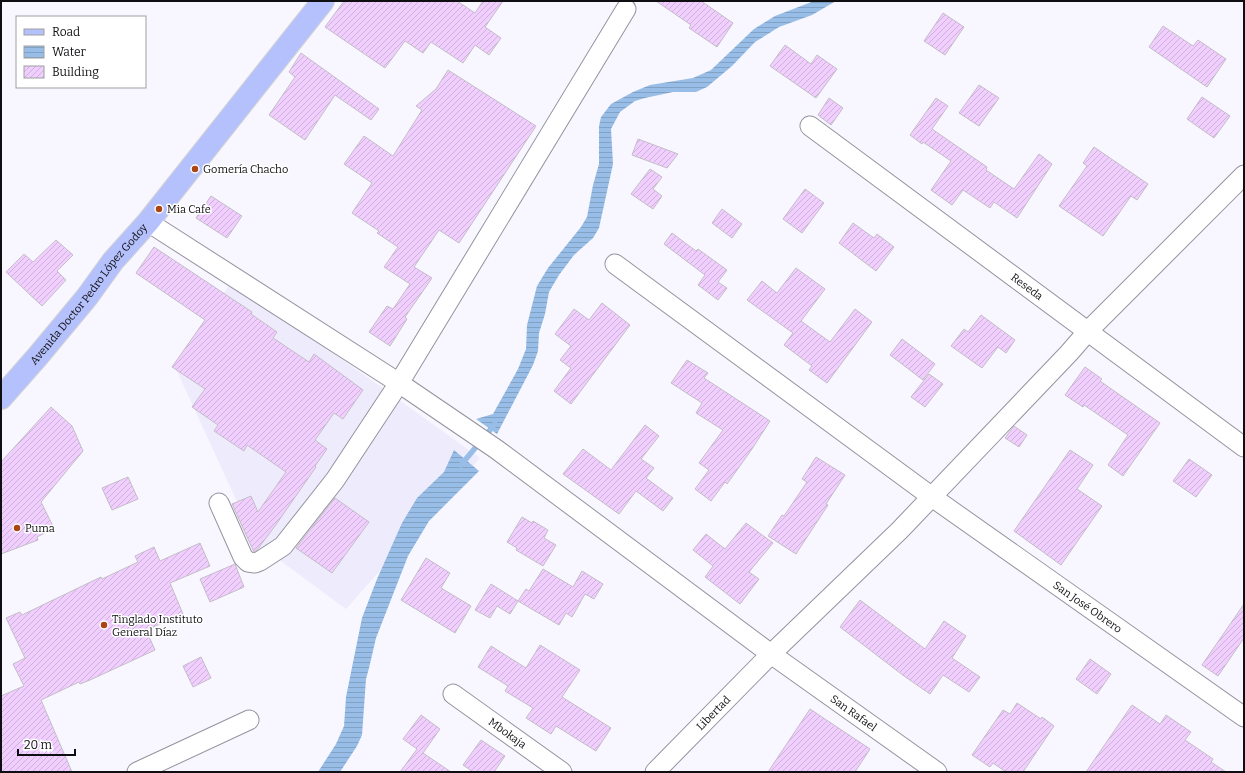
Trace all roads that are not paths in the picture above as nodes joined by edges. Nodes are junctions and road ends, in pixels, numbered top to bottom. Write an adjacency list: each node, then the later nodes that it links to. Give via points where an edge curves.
1 (323, 1): 5 (main road, Avenida Doctor Pedro López Godoy)
2 (624, 4): 8 (street)
3 (810, 126): 7 (street, Reseda)
4 (1244, 175): 7 (street, Libertad)
5 (148, 222): 8 (street, San Rafael); 9 (main road, Avenida Doctor Pedro López Godoy)
6 (615, 264): 11 (street, San José Obrero)
7 (1088, 332): 10 (street, Reseda); 11 (street, Libertad)
8 (399, 383): 12 (street, via 335,480 283,546 260,561 248,562 243,557); 13 (street, San Rafael, via 496,449)
9 (1, 398)
10 (1244, 448)
11 (932, 498): 13 (street, Libertad); 15 (street, San José Obrero)
12 (218, 503)
13 (771, 654): 19 (street, Libertad); 20 (street, San Rafael)
14 (453, 694): 18 (street, Mbokaja)
15 (1244, 717)
16 (249, 720): 17 (street)
17 (137, 772)
18 (562, 772)
19 (655, 772)
20 (937, 772)

